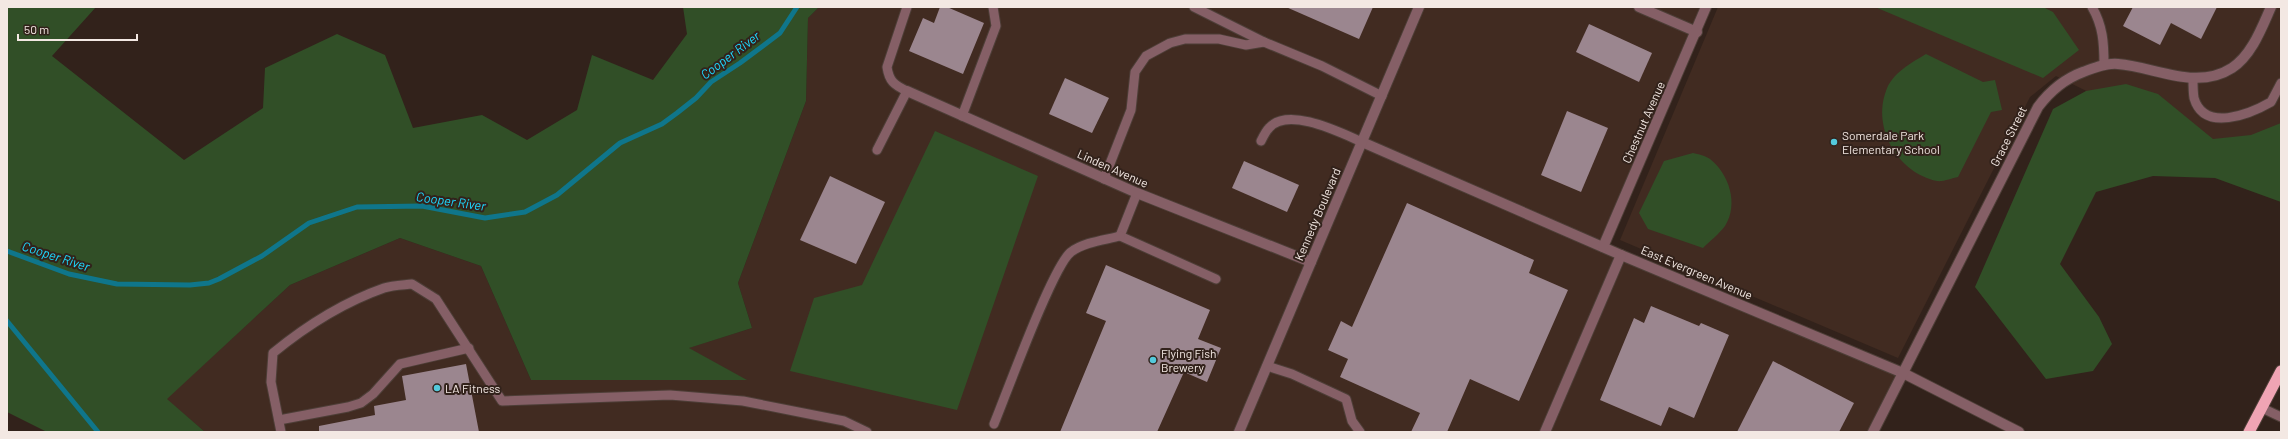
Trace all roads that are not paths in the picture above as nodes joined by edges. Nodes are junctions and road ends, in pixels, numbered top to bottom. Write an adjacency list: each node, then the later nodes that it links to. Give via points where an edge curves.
1 (907, 7): 14 (lane, via 887,67 888,76 893,84)
2 (993, 7): 16 (lane, via 996,26)
3 (1419, 7): 15 (street, Kennedy Boulevard)
4 (1639, 7): 9 (street)
5 (1706, 7): 9 (street, Chestnut Avenue)
6 (2092, 7): 11 (lane, via 2101,22)
7 (2271, 7): 12 (street, Grace Street, via 2248,52 2233,67 2215,76)
8 (1199, 8): 10 (lane)
9 (1697, 32): 23 (street, Chestnut Avenue)
10 (1264, 42): 15 (lane, via 1322,66); 20 (lane, via 1246,45 1219,39 1185,39 1170,43 1146,56 1135,72 1131,110)
11 (2104, 65): 12 (street, Grace Street, via 2118,64); 30 (street, Grace Street, via 2070,77 2048,93 2038,106)
12 (2193, 79): 13 (lane, via 2194,98 2199,108 2220,119 2230,118 2271,102)
13 (2281, 83)
14 (907, 91): 16 (street, Linden Avenue); 19 (lane)
15 (1382, 96): 18 (street, Kennedy Boulevard)
16 (962, 116): 20 (street, Linden Avenue)
17 (1261, 141): 18 (lane, via 1269,127 1287,119 1313,122)
18 (1362, 142): 23 (street, East Evergreen Avenue); 25 (street, Kennedy Boulevard)
19 (877, 150)
20 (1104, 179): 21 (street, Linden Avenue)
21 (1137, 193): 22 (lane); 25 (street, Linden Avenue)
22 (1120, 236): 26 (lane); 34 (lane, via 1071,251 1064,258)
23 (1603, 247): 24 (street, East Evergreen Avenue)
24 (1621, 255): 30 (street, East Evergreen Avenue); 39 (street)
25 (1311, 262): 28 (street, Kennedy Boulevard)
26 (1216, 280)
27 (469, 348): 33 (lane, via 400,364 373,394 361,403); 33 (lane, via 436,299 412,284 385,287 304,328 273,353 271,382); 37 (lane, via 502,401 670,396 743,401 844,421)
28 (1267, 366): 35 (street, Kennedy Boulevard); 38 (lane, via 1292,374 1346,400 1352,421)
29 (2281, 371): 31 (highway)
30 (1903, 373): 40 (street, Grace Street); 41 (street, East Evergreen Avenue)
31 (2262, 408): 32 (lane); 42 (highway)
32 (2281, 417)
33 (279, 420): 36 (lane)
34 (994, 424)
35 (1242, 431)
36 (281, 432)
37 (867, 432)
38 (1360, 432)
39 (1545, 432)
40 (1873, 432)
41 (2019, 432)
42 (2249, 432)

